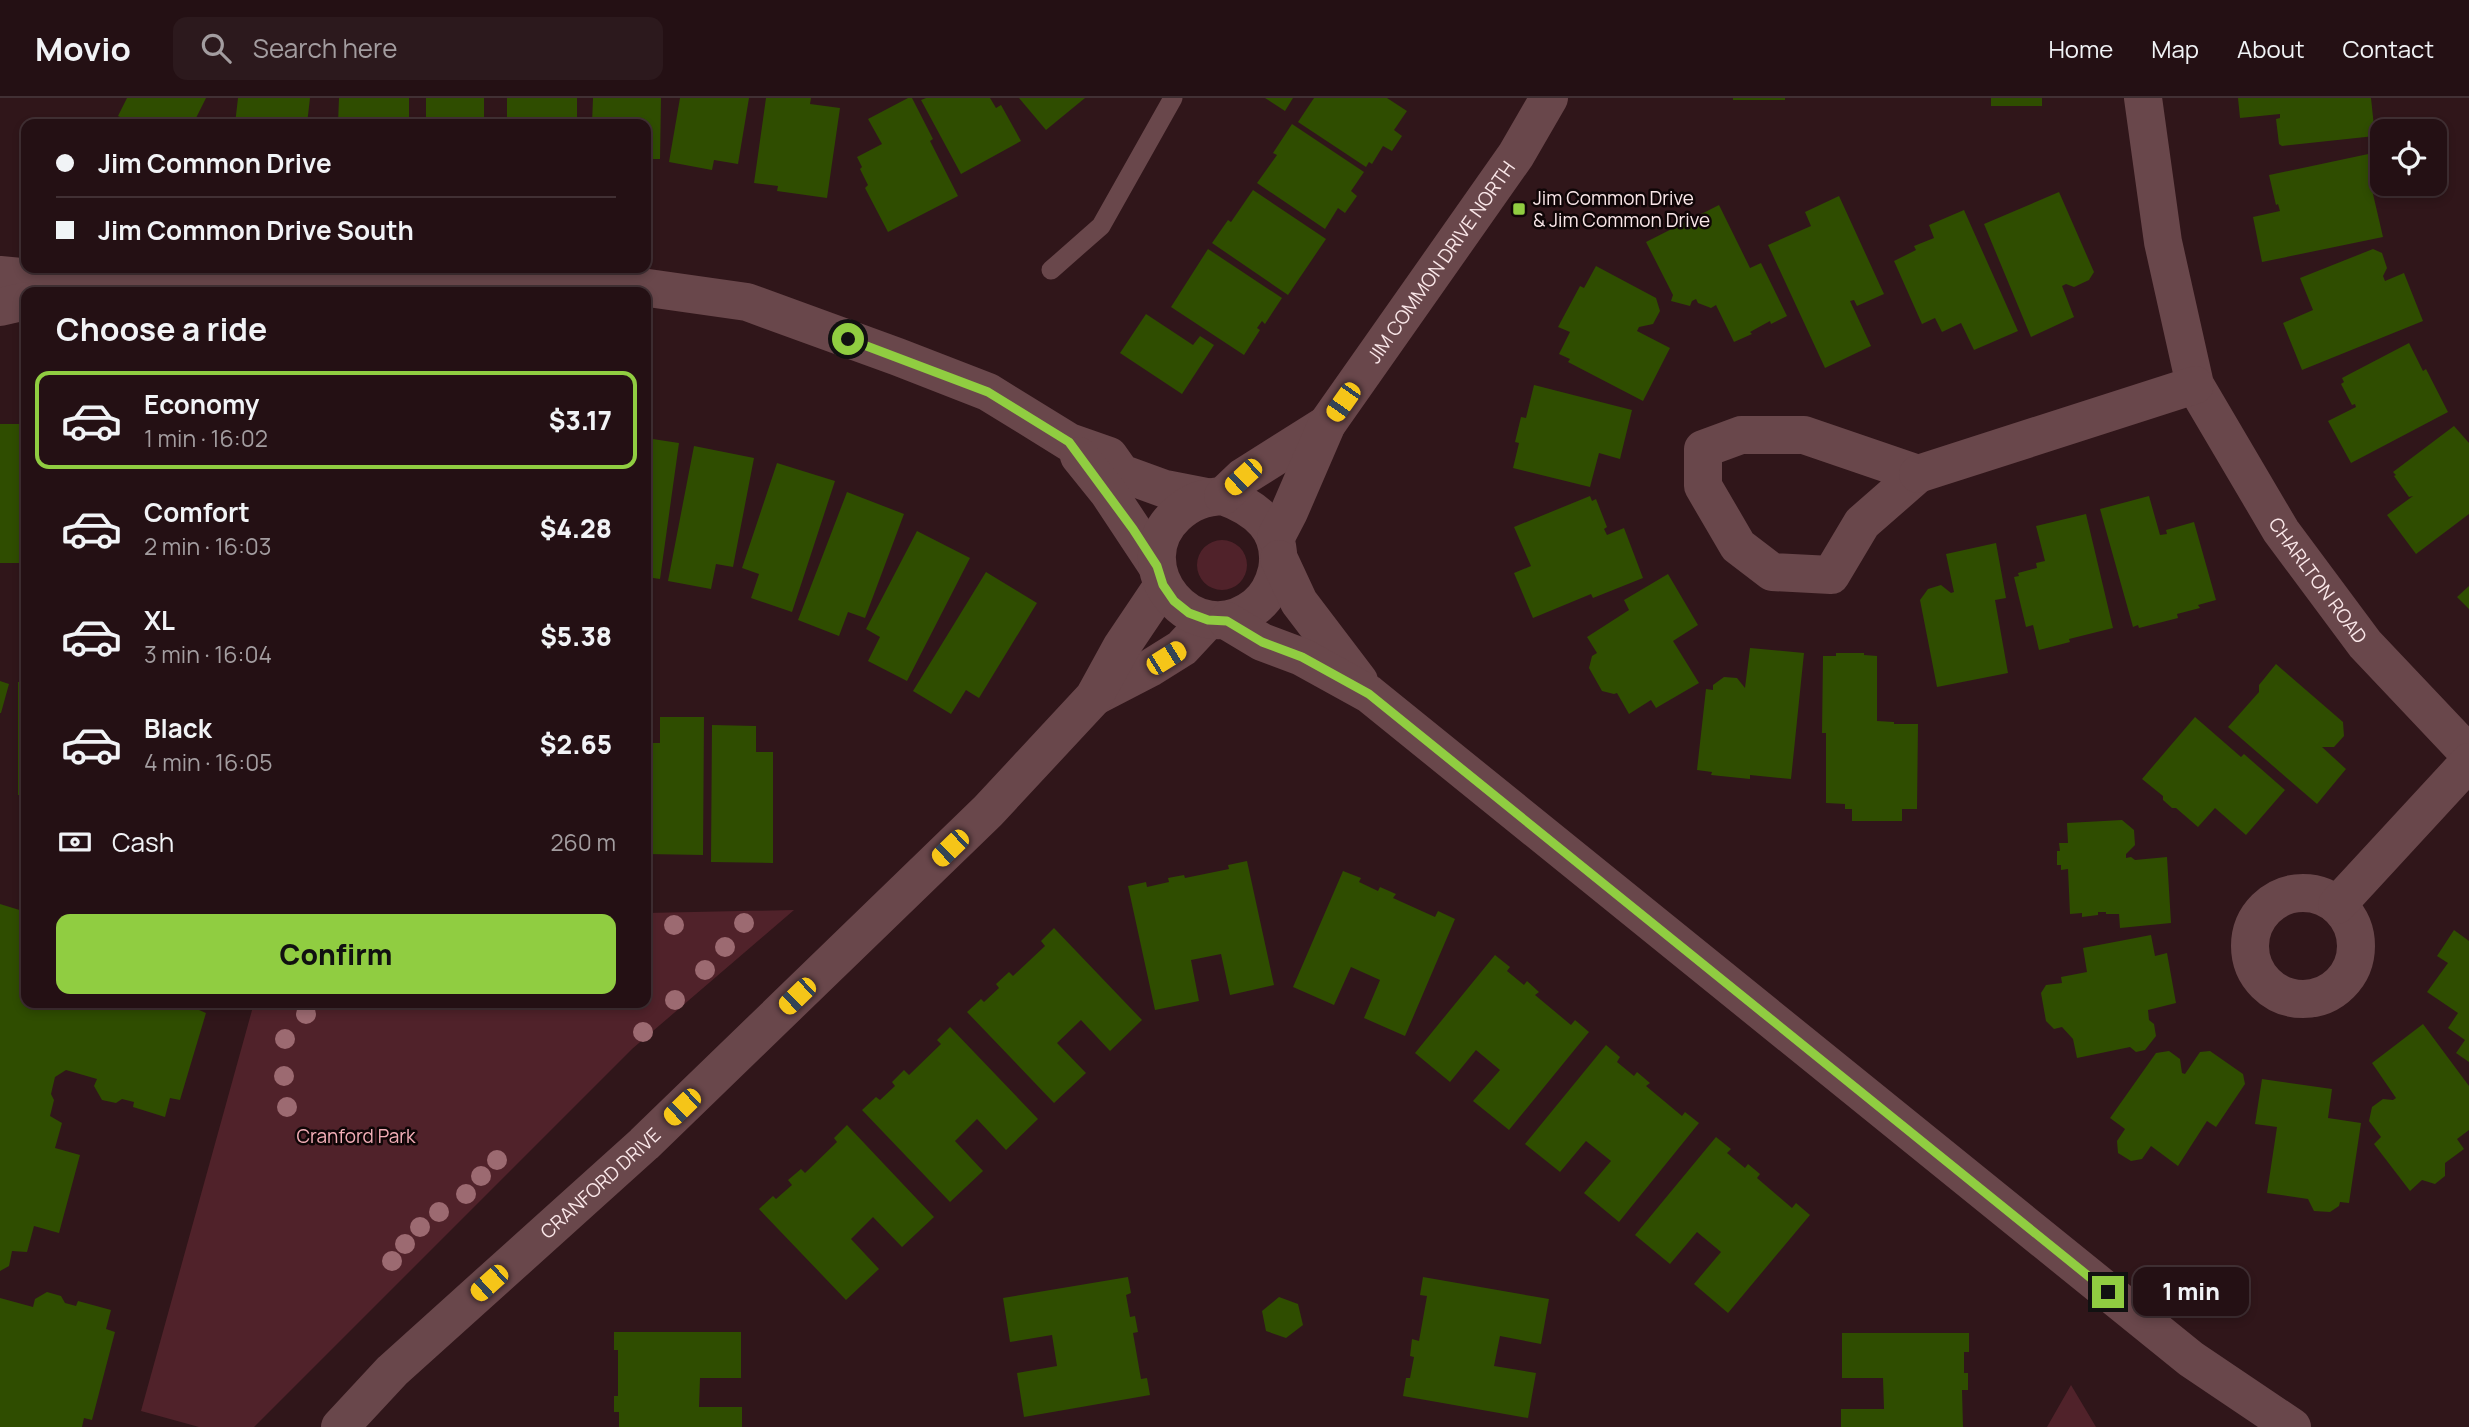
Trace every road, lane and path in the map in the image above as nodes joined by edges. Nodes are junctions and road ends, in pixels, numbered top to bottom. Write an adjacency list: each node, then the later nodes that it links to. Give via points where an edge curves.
1 (1173, 98): 4 (lane, via 1101,226)
2 (1549, 98): 13 (street, JIM COMMON DRIVE NORTH, via 1516,155)
3 (2143, 98): 12 (street, CHARLTON ROAD, via 2163,242)
4 (1051, 270)
5 (0, 275): 6 (street)
6 (71, 287)
7 (141, 287): 8 (street, via 592,280)
8 (641, 287)
9 (651, 288): 14 (street, via 747,302 898,357 988,392)
10 (21, 302): 11 (street)
11 (0, 307)
12 (2196, 385): 15 (street); 22 (street, CHARLTON ROAD, via 2288,542 2365,644)
13 (1327, 424): 16 (street, JIM COMMON DRIVE NORTH); 17 (street, JIM COMMON DRIVE NORTH)
14 (1069, 442): 16 (street, via 1109,456 1121,473 1165,489); 18 (street, via 1108,492)
15 (1918, 474): 15 (street, via 1804,435 1741,435 1703,449 1703,486 1738,546 1772,572 1830,575 1863,523)
16 (1214, 496): 17 (street, via 1246,504 1264,521); 18 (street, via 1186,506 1162,532 1157,547)
17 (1277, 548): 19 (street, via 1276,577 1267,594 1244,614); 20 (street, via 1299,602)
18 (1160, 576): 19 (street, via 1174,601 1189,613); 21 (street, CRANFORD DRIVE)
19 (1217, 621): 20 (street, via 1302,657); 21 (street, CRANFORD DRIVE, via 1150,668)
20 (1369, 694): 26 (street, via 2191,1359)
21 (1094, 697): 25 (street, CRANFORD DRIVE, via 988,811 644,1144 392,1371)
22 (2469, 754)
23 (2469, 762): 24 (street)
24 (2337, 905)
25 (340, 1427)
26 (2292, 1427)

